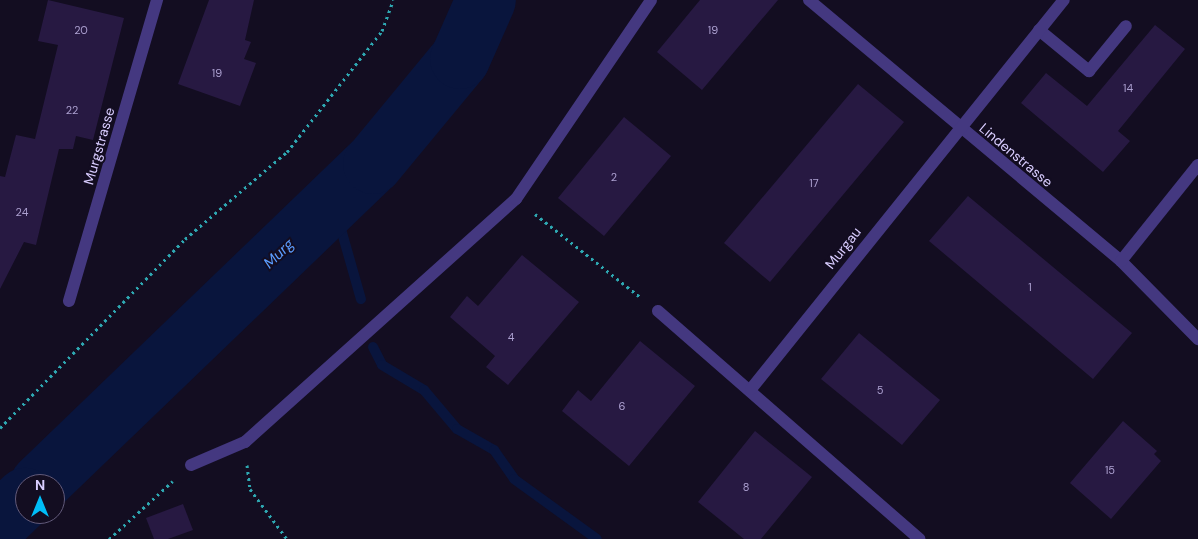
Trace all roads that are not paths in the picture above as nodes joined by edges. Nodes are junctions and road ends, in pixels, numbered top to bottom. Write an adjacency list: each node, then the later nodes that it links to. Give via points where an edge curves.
1 (157, 0): 10 (street, Murgstrasse)
2 (651, 0): 14 (street, via 516,199 244,442)
3 (809, 0): 7 (street, Lindenstrasse)
4 (1064, 0): 6 (street, Murgau)
5 (1126, 26): 6 (street, via 1089,71)
6 (1039, 30): 7 (street, Murgau)
7 (958, 127): 9 (street, Lindenstrasse); 13 (street, Murgau)
8 (1198, 165): 9 (street)
9 (1121, 261): 12 (street, Lindenstrasse)
10 (69, 301)
11 (658, 311): 13 (street)
12 (1198, 339)
13 (751, 389): 15 (street)
14 (191, 465)
15 (918, 539)

